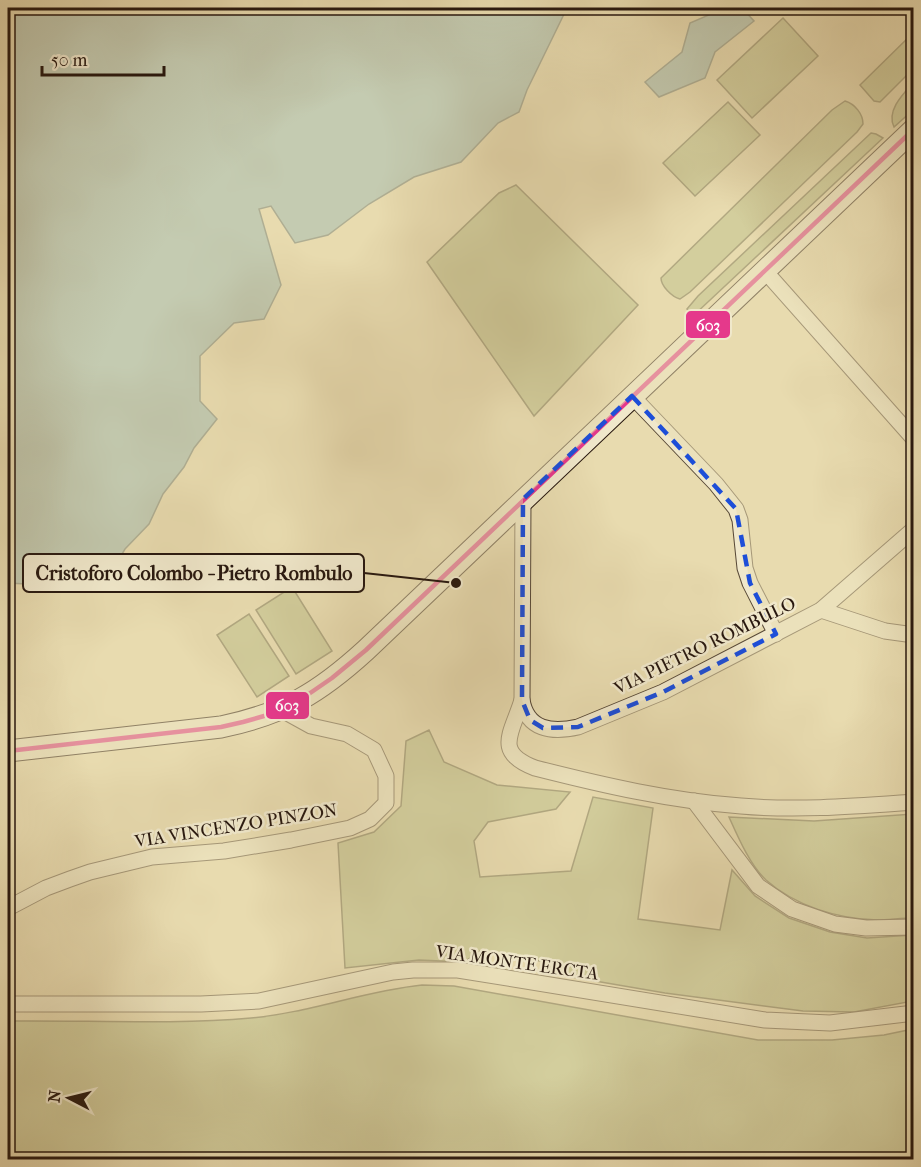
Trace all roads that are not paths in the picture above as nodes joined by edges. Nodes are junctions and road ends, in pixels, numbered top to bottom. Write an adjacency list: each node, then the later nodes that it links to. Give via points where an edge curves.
1 (914, 129): 2 (main road)
2 (764, 270): 3 (main road); 4 (street)
3 (632, 396): 5 (main road); 8 (street, via 736,509 745,568)
4 (914, 439)
5 (523, 499): 10 (street); 11 (main road, via 348,666 316,691)
6 (914, 529): 7 (street, VIA PIETRO ROMBULO)
7 (820, 610): 8 (street, VIA PIETRO ROMBULO); 9 (street, via 885,631)
8 (777, 634): 10 (street, VIA PIETRO ROMBULO, via 663,692 572,728 543,728 524,712)
9 (914, 635)
10 (522, 700): 13 (street, via 509,740 511,754 520,762 622,789)
11 (282, 710): 12 (main road, via 221,727); 15 (street, VIA VINCENZO PINZON, via 311,726 347,734 374,750 386,776 386,803 370,819 350,828 291,840 152,857 90,872 46,888)
12 (8, 751)
13 (694, 801): 14 (street, via 794,807); 16 (street, via 758,886 792,909 835,924)
14 (914, 802)
15 (8, 908)
16 (914, 927)
17 (8, 1004): 18 (street, VIA MONTE ERCTA, via 259,1001 393,972 435,969 765,1020 830,1023)
18 (914, 1013)

